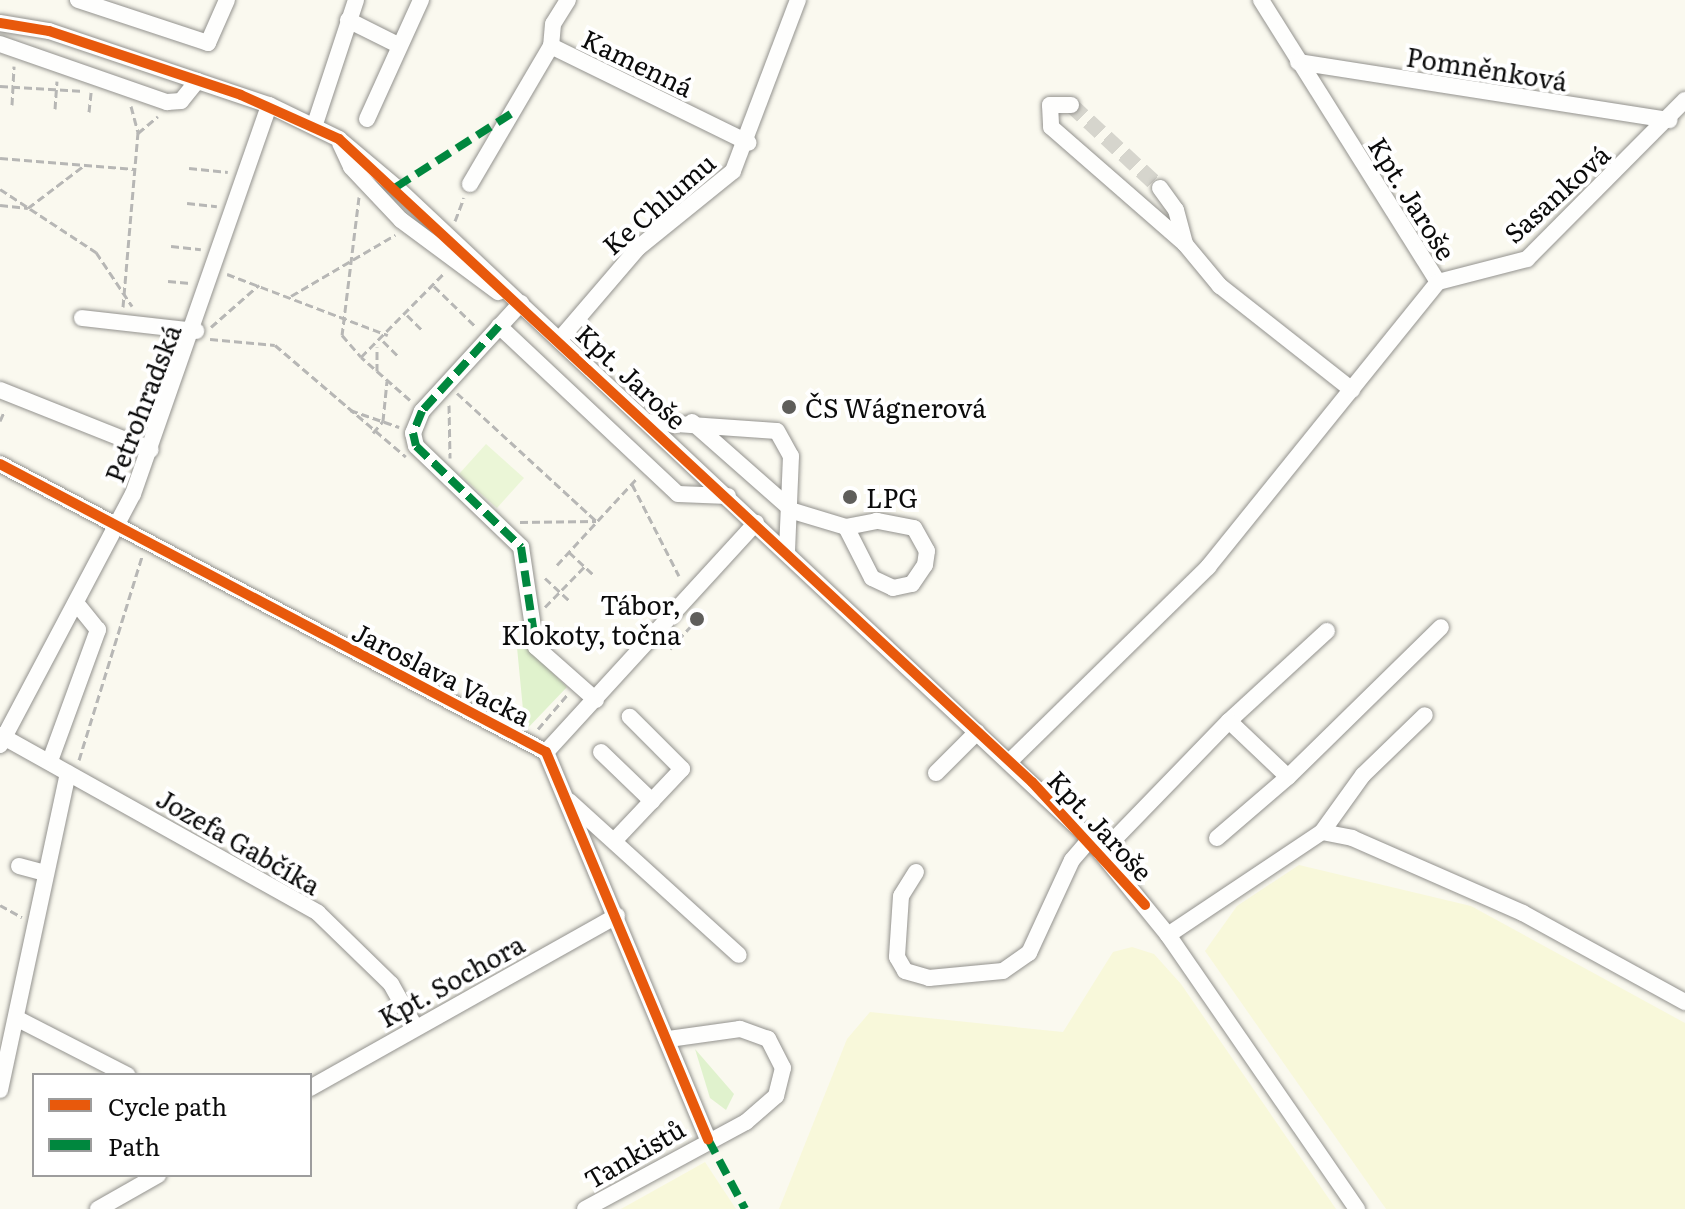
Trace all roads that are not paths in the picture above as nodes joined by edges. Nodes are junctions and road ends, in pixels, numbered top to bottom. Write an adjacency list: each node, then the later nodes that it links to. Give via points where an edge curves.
1 (78, 0): 2 (street, via 208,43)
2 (227, 0)
3 (356, 0): 8 (street)
4 (421, 0): 11 (street)
5 (568, 0): 12 (street, Kamenná, via 553,24)
6 (798, 0): 22 (street, Ke Chlumu)
7 (1261, 0): 13 (street, Kpt. Jaroše)
8 (348, 20): 11 (street); 20 (street)
9 (0, 23): 14 (street, Kpt. Jaroše, via 49,31)
10 (0, 44): 14 (street, via 167,102 181,101)
11 (396, 44): 18 (street)
12 (551, 46): 22 (street, Kamenná); 23 (street)
13 (1298, 62): 19 (street, Pomněnková); 26 (street, Kpt. Jaroše)
14 (197, 81): 16 (street, Kpt. Jaroše)
15 (1685, 100): 19 (street, Sasanková)
16 (269, 105): 20 (street, Kpt. Jaroše); 30 (street, Petrohradská)
17 (1071, 105): 25 (street, via 1050,105 1051,127)
18 (367, 119)
19 (1669, 120): 26 (street, Sasanková, via 1527,259)
20 (315, 124): 21 (street, Kpt. Jaroše)
21 (339, 139): 27 (street, Kpt. Jaroše); 27 (street, via 351,167 401,220 453,265)
22 (749, 143): 31 (street, Ke Chlumu, via 717,190 638,248)
23 (470, 184)
24 (1160, 188): 25 (street, via 1176,210)
25 (1185, 244): 33 (street, via 1220,286)
26 (1438, 282): 33 (street, Kpt. Jaroše)
27 (521, 303): 29 (street); 31 (street, Kpt. Jaroše)
28 (82, 318): 30 (street)
29 (499, 326): 38 (street, via 678,494); 47 (street, via 422,411 414,439 521,547 536,647)
30 (204, 333): 36 (street, Petrohradská)
31 (560, 339): 34 (street, Kpt. Jaroše)
32 (0, 390): 36 (street)
33 (1352, 390): 56 (street, Kpt. Jaroše, via 1208,567)
34 (648, 422): 35 (street); 38 (street, Kpt. Jaroše)
35 (692, 422): 39 (street); 39 (street, via 777,431 791,456)
36 (151, 450): 41 (street, Petrohradská)
37 (0, 464): 41 (street, Jaroslava Vacka)
38 (728, 496): 40 (street, Kpt. Jaroše)
39 (793, 511): 42 (street); 43 (street)
40 (756, 523): 43 (street, Kpt. Jaroše); 47 (street)
41 (115, 527): 44 (street, Petrohradská); 53 (street, Jaroslava Vacka)
42 (846, 527): 42 (street, via 866,571 893,588 912,584 925,565 927,551 914,528 893,521)
43 (787, 552): 51 (street, Kpt. Jaroše)
44 (76, 603): 52 (street, Petrohradská); 55 (street, via 98,630)
45 (1441, 627): 59 (street)
46 (1327, 631): 50 (street)
47 (596, 700): 53 (street)
48 (1425, 715): 62 (street, via 1363,775)
49 (630, 717): 61 (street, via 682,769)
50 (1229, 721): 59 (street); 66 (street)
51 (977, 732): 56 (street, Kpt. Jaroše); 58 (street)
52 (2, 739): 55 (street, Jozefa Gabčíka)
53 (546, 752): 60 (street, Jaroslava Vacka)
54 (601, 752): 61 (street)
55 (50, 761): 57 (street, Jozefa Gabčíka)
56 (1009, 762): 64 (street, Kpt. Jaroše)
57 (72, 772): 69 (street); 75 (street, Jozefa Gabčíka, via 318,913 391,984)
58 (936, 773)
59 (1288, 777): 63 (street)
60 (562, 795): 65 (street); 70 (street, Jaroslava Vacka)
61 (652, 801): 65 (street)
62 (1322, 832): 71 (street); 73 (street, via 1352,838 1523,913)
63 (1217, 838)
64 (1090, 839): 66 (street, Kpt. Jaroše); 68 (street, via 1072,860 1029,953 1003,971 929,978 905,971 897,957 901,896)
65 (614, 841): 72 (street)
66 (1101, 853): 71 (street, Kpt. Jaroše)
67 (19, 866): 69 (street)
68 (916, 872)
69 (46, 873): 74 (street)
70 (617, 916): 75 (street, Kpt. Sochora); 76 (street, Jaroslava Vacka)
71 (1168, 935): 84 (street, Kpt. Jaroše)
72 (739, 955)
73 (1685, 1002)
74 (18, 1019): 77 (street); 79 (street)
75 (415, 1027): 78 (street, Kpt. Sochora)
76 (669, 1039): 80 (street, Jaroslava Vacka); 80 (street, Tankistů, via 740,1029 768,1039 783,1068 776,1096 746,1122)
77 (123, 1073)
78 (312, 1087)
79 (0, 1090)
80 (708, 1139): 83 (street, Tankistů)
81 (154, 1177): 82 (street)
82 (98, 1209)
83 (585, 1209)
84 (1357, 1209)

